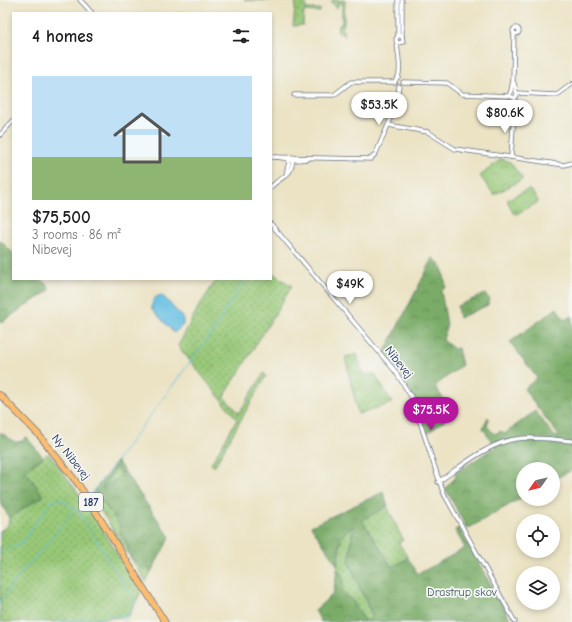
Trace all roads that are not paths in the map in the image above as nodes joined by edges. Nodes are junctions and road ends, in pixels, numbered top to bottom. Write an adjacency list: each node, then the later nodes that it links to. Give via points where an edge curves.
1 (80, 0): 4 (street)
2 (398, 0): 6 (street)
3 (402, 0): 6 (street)
4 (91, 12)
5 (515, 34): 14 (street)
6 (400, 36): 7 (street, via 396,40); 7 (street, via 404,40)
7 (400, 43): 8 (street)
8 (399, 78): 9 (street); 10 (street)
9 (395, 82): 12 (street); 13 (street, via 351,82 334,94)
10 (403, 82): 12 (street); 14 (street, via 447,83 462,94)
11 (572, 84): 14 (street, via 557,95)
12 (399, 86): 16 (street, via 395,109)
13 (294, 95)
14 (513, 95): 19 (street)
15 (12, 122): 17 (street)
16 (388, 125): 19 (street, via 428,132 454,149); 20 (street, via 373,157 367,160)
17 (0, 135)
18 (273, 157): 20 (street)
19 (510, 157): 21 (street, via 564,165)
20 (292, 158): 22 (street, via 291,171)
21 (572, 163)
22 (272, 186)
23 (272, 225): 26 (street, Nibevej, via 402,380 414,404)
24 (0, 395): 27 (highway, Ny Nibevej / 187, via 39,435 79,485)
25 (572, 441): 26 (street, via 527,438 504,442)
26 (438, 482): 28 (street, Nibevej)
27 (165, 622)
28 (515, 622)

